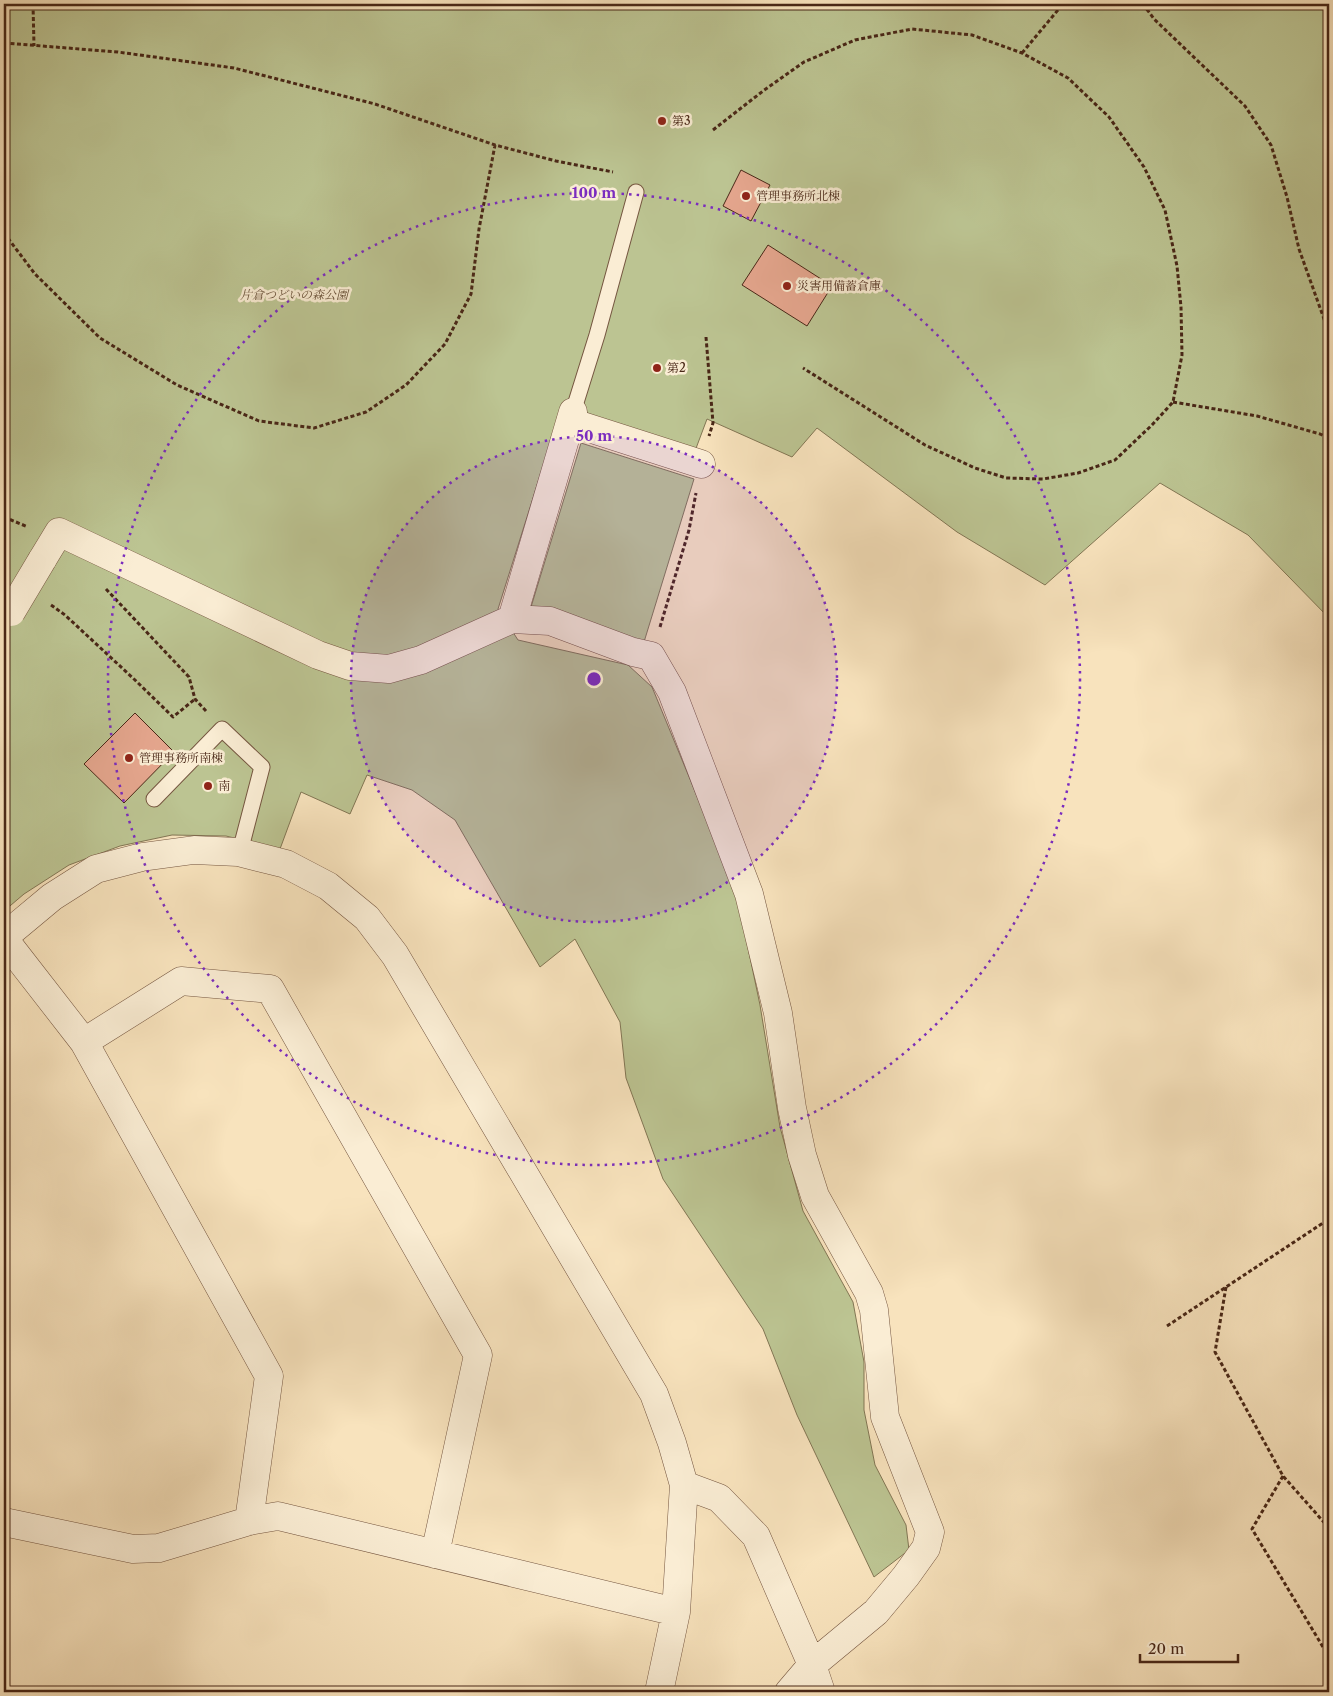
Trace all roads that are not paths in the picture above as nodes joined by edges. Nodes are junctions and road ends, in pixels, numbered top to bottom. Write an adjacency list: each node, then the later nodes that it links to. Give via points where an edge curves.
1 (636, 192): 2 (lane)
2 (572, 417): 3 (street); 5 (street)
3 (701, 464)
4 (7, 619): 5 (street, bridge, via 59,532 318,655 350,666 389,669 421,660)
5 (512, 620): 15 (street, via 550,621 651,656 672,692 749,894 778,1013 802,1155 815,1196 869,1293 874,1310 885,1417 930,1532 926,1548 876,1612)
6 (154, 799): 7 (lane, via 222,729 262,767)
7 (238, 852): 8 (street, via 194,850 142,857 96,870 52,896); 10 (street, via 286,864 328,886 367,918 395,955 654,1394)
8 (4, 938): 9 (street)
9 (84, 1042): 11 (street, via 269,1376); 13 (street, via 180,981 270,989 478,1355)
10 (684, 1485): 14 (street); 15 (street, via 719,1498 756,1536)
11 (249, 1520): 12 (street, via 159,1548 133,1549); 13 (street, via 278,1516)
12 (4, 1522)
13 (435, 1554): 14 (street)
14 (676, 1612): 16 (street)
15 (812, 1665): 17 (street); 18 (street)
16 (659, 1692)
17 (789, 1692)
18 (821, 1692)

